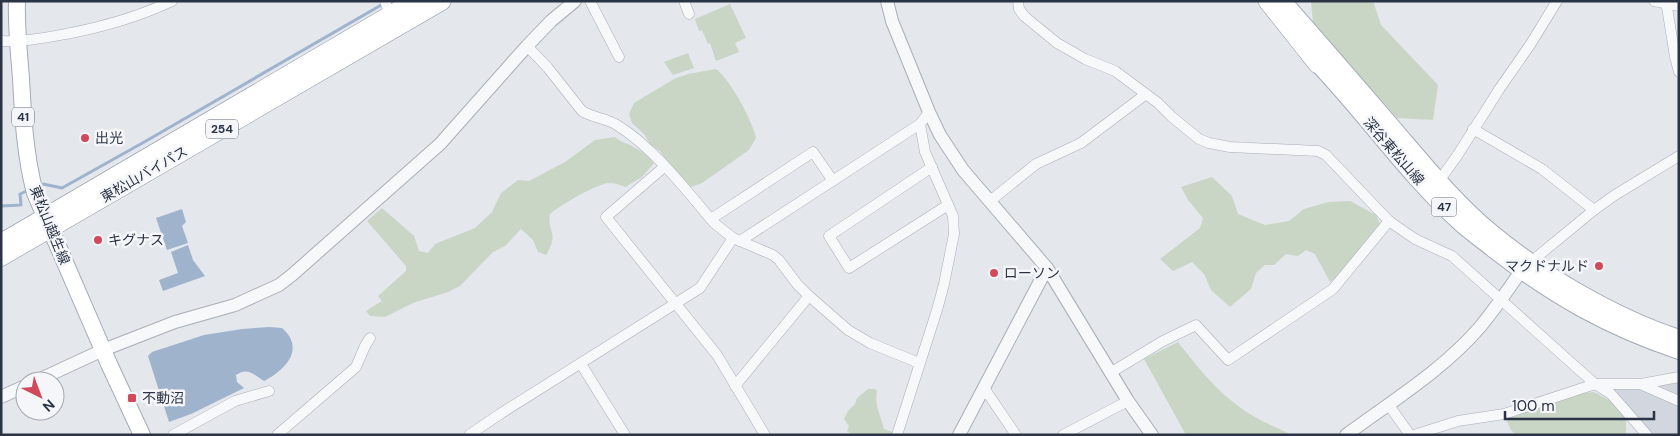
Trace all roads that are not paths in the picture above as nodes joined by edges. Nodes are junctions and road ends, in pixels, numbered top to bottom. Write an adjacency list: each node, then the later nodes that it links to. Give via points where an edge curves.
1 (17, 1): 20 (main road, 東松山越生線 / 41)
2 (172, 1): 20 (street, via 103,27)
3 (414, 1): 17 (highway, 東松山バイパス / 254)
4 (442, 1): 38 (highway, 東松山バイパス / 254)
5 (575, 1): 21 (street)
6 (590, 1): 22 (street)
7 (684, 1): 18 (street)
8 (888, 1): 26 (street, via 892,21)
9 (1018, 1): 25 (street, via 1024,16 1057,43 1115,71)
10 (1257, 1): 23 (main road, 深谷東松山線 / 47)
11 (1268, 1): 23 (highway)
12 (1283, 1): 33 (main road, 深谷東松山線 / 47)
13 (1557, 1): 28 (street)
14 (1654, 1): 15 (street)
15 (1666, 3): 16 (street); 24 (street)
16 (1679, 6)
17 (387, 8): 38 (highway, 東松山バイパス / 254)
18 (690, 14)
19 (1, 41): 20 (street)
20 (18, 42): 38 (main road, 東松山越生線 / 41, via 28,160 36,193)
21 (526, 46): 30 (street, via 582,111 618,126 646,146); 50 (street, via 440,144 292,276 235,305 175,322)
22 (619, 57)
23 (1318, 64): 43 (main road, 深谷東松山線 / 47, via 1459,222)
24 (1679, 72)
25 (1146, 94): 34 (street, via 1081,143 1036,164); 39 (street, via 1186,130 1210,143 1230,147 1318,151 1326,155)
26 (928, 112): 27 (street); 34 (street, via 950,152)
27 (920, 124): 31 (street, via 925,152); 32 (street)
28 (1473, 129): 33 (street); 36 (street, via 1542,169)
29 (1679, 156): 36 (street)
30 (664, 167): 37 (street); 47 (street, via 606,217)
31 (932, 167): 35 (street); 35 (street, via 829,236 849,268)
32 (833, 181): 37 (street, via 814,152); 40 (street)
33 (1439, 181): 43 (main road, 深谷東松山線 / 47)
34 (990, 201): 44 (street)
35 (948, 205): 52 (street, via 953,216 953,242 944,284)
36 (1594, 210): 43 (street)
37 (711, 219): 40 (street)
38 (48, 222): 41 (highway, 東松山バイパス / 254); 42 (highway, 東松山バイパス / 254); 50 (main road, 東松山越生線 / 41)
39 (1389, 222): 46 (street, via 1415,239 1452,256); 55 (street, via 1333,288 1228,360 1196,325)
40 (737, 240): 45 (street, via 773,255); 47 (street, via 704,285)
41 (1, 243)
42 (1, 257)
43 (1526, 266): 46 (street); 49 (main road, 深谷東松山線 / 47, via 1631,319); 51 (main road, 深谷東松山線 / 47, via 1567,301 1650,342)
44 (1047, 268): 55 (street); 60 (street)
45 (809, 296): 52 (street, via 858,337); 59 (street)
46 (1501, 300): 57 (street); 66 (street, via 1458,350)
47 (675, 304): 53 (street); 59 (street, via 717,355)
48 (370, 338): 70 (street, via 356,367)
49 (1679, 338)
50 (103, 350): 54 (street); 68 (main road, 東松山越生線 / 41)
51 (1679, 351)
52 (919, 363): 74 (street)
53 (581, 364): 71 (street); 72 (street)
54 (58, 371)
55 (1110, 373): 64 (street)
56 (1679, 377): 58 (street)
57 (1596, 384): 58 (street); 80 (street, via 1504,414 1458,421); 81 (street, via 1611,394)
58 (1640, 384): 65 (street)
59 (735, 386): 73 (street)
60 (984, 388): 75 (street); 76 (street)
61 (15, 391): 63 (street)
62 (269, 391): 69 (street, via 235,401)
63 (1, 397)
64 (1128, 401): 67 (street); 78 (street)
65 (1679, 401)
66 (1388, 404): 79 (street); 80 (street)
67 (1074, 432): 77 (street)
68 (142, 435)
69 (173, 435)
70 (277, 435)
71 (469, 435)
72 (625, 435)
73 (766, 435)
74 (897, 435)
75 (959, 435)
76 (1016, 435)
77 (1063, 435)
78 (1152, 435)
79 (1346, 435)
80 (1412, 435)
81 (1647, 435)

